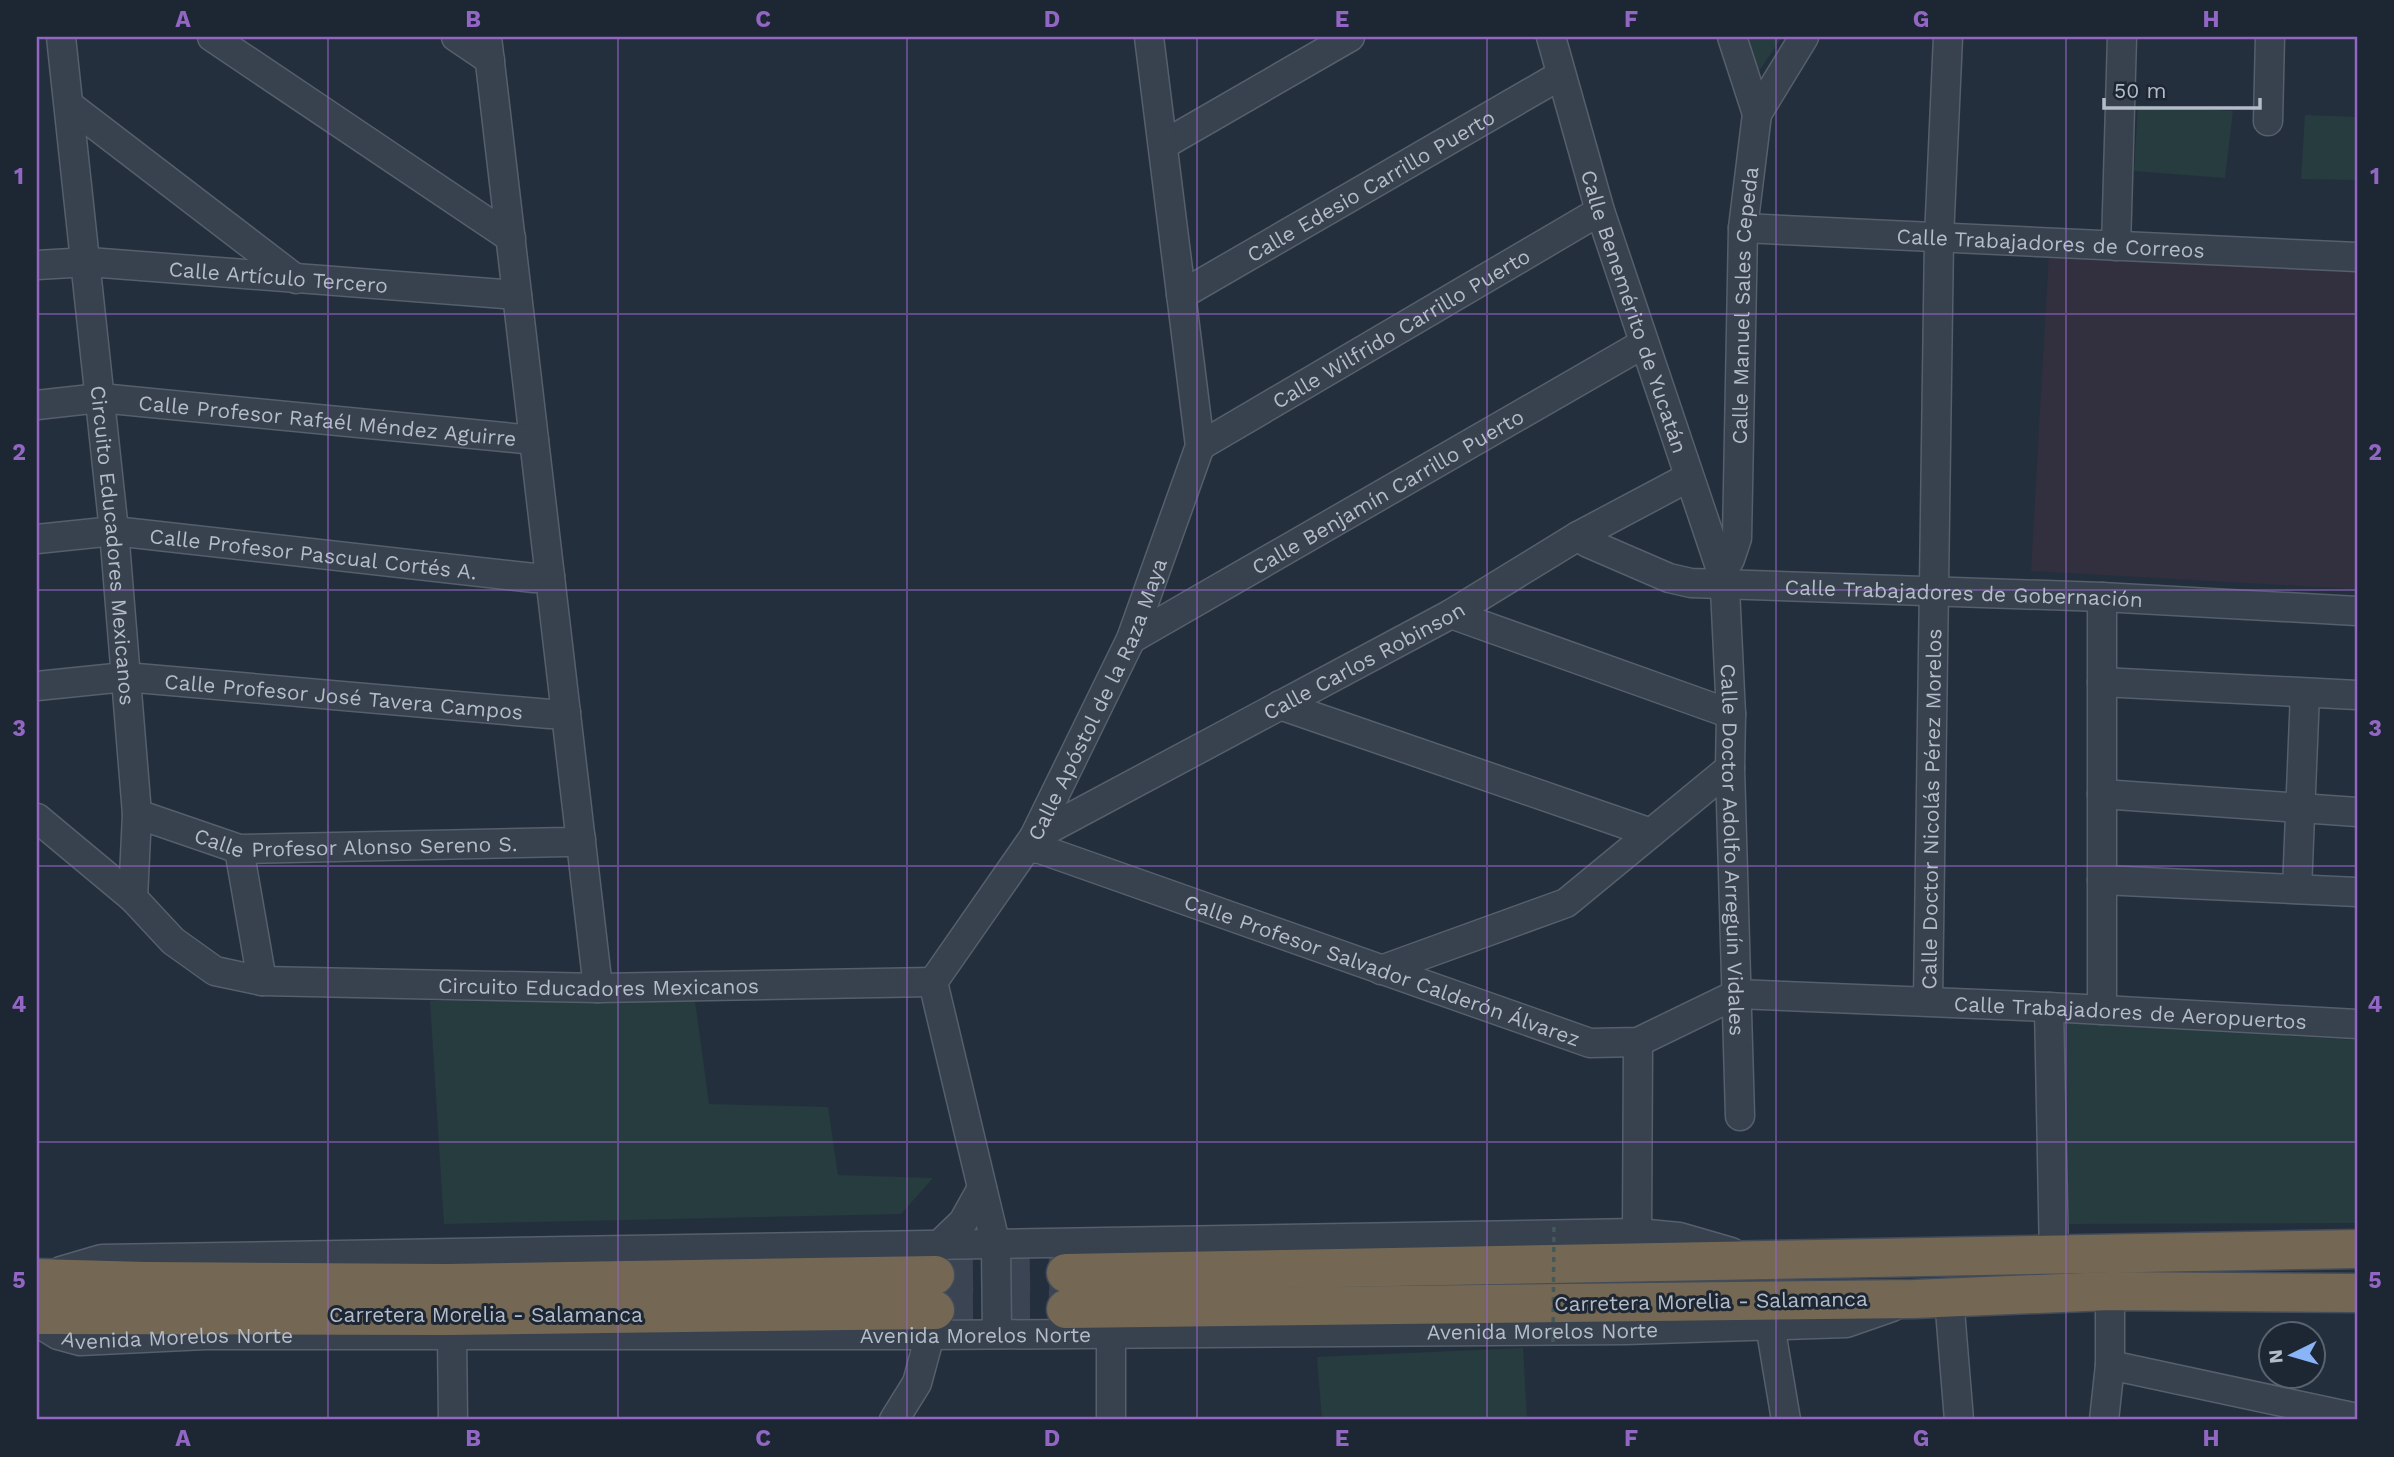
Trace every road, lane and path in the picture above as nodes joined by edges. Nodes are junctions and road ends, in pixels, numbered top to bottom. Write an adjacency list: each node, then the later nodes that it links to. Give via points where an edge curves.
1 (61, 37): 14 (street, Circuito Educadores Mexicanos)
2 (212, 37): 21 (street)
3 (456, 37): 12 (street)
4 (1149, 37): 17 (street, Calle Apóstol de la Raza Maya)
5 (1350, 37): 17 (street)
6 (1551, 37): 13 (street, Calle Benemérito de Yucatán)
7 (1732, 37): 15 (street, Calle Manuel Sales Cepeda)
8 (1804, 37): 15 (street)
9 (1948, 37): 20 (street, Calle Doctor Nicolás Pérez Morelos)
10 (2122, 37): 22 (street)
11 (2270, 37): 16 (street)
12 (488, 48): 21 (street)
13 (1561, 75): 18 (street, Calle Benemérito de Yucatán); 28 (street, Calle Edesio Carrillo Puerto)
14 (69, 104): 24 (street, Circuito Educadores Mexicanos); 26 (street)
15 (1757, 114): 19 (street, Calle Manuel Sales Cepeda)
16 (2269, 121)
17 (1163, 145): 28 (street, Calle Apóstol de la Raza Maya)
18 (1600, 211): 29 (street, Calle Benemérito de Yucatán); 33 (street, Calle Wilfrido Carrillo Puerto)
19 (1744, 228): 20 (street, Calle Trabajadores de Correos); 39 (street, Calle Manuel Sales Cepeda, via 1737,538)
20 (1939, 238): 22 (street, Calle Trabajadores de Correos); 40 (street, Calle Doctor Nicolás Pérez Morelos)
21 (511, 239): 27 (street)
22 (2116, 246): 23 (street, Calle Trabajadores de Correos)
23 (2357, 257)
24 (86, 261): 25 (street, Calle Artículo Tercero); 26 (street, Calle Artículo Tercero); 30 (street, Circuito Educadores Mexicanos)
25 (37, 265)
26 (296, 279): 27 (street, Calle Artículo Tercero)
27 (517, 295): 32 (street)
28 (1181, 295): 33 (street, Calle Apóstol de la Raza Maya)
29 (1643, 344): 34 (street, Calle Benemérito de Yucatán); 44 (street, Calle Benjamín Carrillo Puerto)
30 (100, 398): 31 (street, Calle Profesor Rafaél Méndez Aguirre); 32 (street, Calle Profesor Rafaél Méndez Aguirre); 35 (street, Circuito Educadores Mexicanos)
31 (37, 405)
32 (534, 440): 38 (street)
33 (1200, 446): 44 (street, Calle Apóstol de la Raza Maya)
34 (1689, 477): 36 (street, Calle Carlos Robinson); 39 (street, Calle Benemérito de Yucatán)
35 (114, 531): 37 (street, Calle Profesor Pascual Cortés A.); 38 (street, Calle Profesor Pascual Cortés A., via 534,578); 45 (street, Circuito Educadores Mexicanos)
36 (1578, 536): 39 (street, Calle Trabajadores de Gobernación, via 1670,578 1691,583); 43 (street, Calle Carlos Robinson)
37 (37, 539)
38 (550, 576): 51 (street)
39 (1723, 578): 40 (street, Calle Trabajadores de Gobernación); 52 (street, Calle Doctor Adolfo Arreguín Vidales)
40 (1933, 592): 41 (street, Calle Trabajadores de Gobernación); 72 (street, Calle Doctor Nicolás Pérez Morelos)
41 (2102, 597): 42 (street, Calle Trabajadores de Gobernación); 46 (street)
42 (2357, 611)
43 (1451, 614): 50 (street, Calle Carlos Robinson); 52 (street)
44 (1131, 639): 61 (street, Calle Apóstol de la Raza Maya)
45 (125, 677): 47 (street, Calle Profesor José Tavera Campos); 51 (street, Calle Profesor José Tavera Campos); 57 (street, Circuito Educadores Mexicanos)
46 (2102, 682): 48 (street); 54 (street)
47 (37, 686)
48 (2305, 693): 49 (street); 55 (street)
49 (2357, 695)
50 (1280, 705): 59 (street); 61 (street, Calle Carlos Robinson)
51 (566, 712): 60 (street)
52 (1731, 715): 53 (street, Calle Doctor Adolfo Arreguín Vidales)
53 (1730, 768): 59 (street); 71 (street, Calle Doctor Adolfo Arreguín Vidales)
54 (2102, 794): 55 (street); 63 (street)
55 (2300, 808): 56 (street); 64 (street)
56 (2357, 812)
57 (137, 814): 62 (street, Calle Profesor Alonso Sereno S.); 66 (street, Circuito Educadores Mexicanos)
58 (37, 818): 66 (street)
59 (1651, 833): 67 (street, via 1566,903)
60 (581, 839): 62 (street, Calle Profesor Alonso Sereno S.); 70 (street)
61 (1031, 842): 67 (street, Calle Profesor Salvador Calderón Álvarez); 69 (street, Calle Apóstol de la Raza Maya)
62 (239, 849): 68 (street)
63 (2102, 880): 64 (street); 74 (street)
64 (2297, 889): 65 (street)
65 (2357, 892)
66 (133, 898): 68 (street, Circuito Educadores Mexicanos, via 173,941 215,971)
67 (1381, 970): 76 (street, Calle Profesor Salvador Calderón Álvarez, via 1590,1043)
68 (262, 981): 70 (street, Circuito Educadores Mexicanos)
69 (933, 982): 70 (street, Circuito Educadores Mexicanos); 78 (street)
70 (598, 988)
71 (1737, 994): 72 (street, Calle Trabajadores de Aeropuertos); 76 (street, Calle Profesor Salvador Calderón Álvarez); 77 (street, Calle Doctor Adolfo Arreguín Vidales)
72 (1928, 1002): 73 (street, Calle Trabajadores de Aeropuertos)
73 (2049, 1007): 74 (street, Calle Trabajadores de Aeropuertos); 83 (street)
74 (2102, 1010): 75 (street, Calle Trabajadores de Aeropuertos)
75 (2357, 1024)
76 (1638, 1042): 80 (street)
77 (1740, 1116)
78 (982, 1188): 81 (street); 87 (street)
79 (1554, 1224): 96 (path, bridge)
80 (1637, 1233): 81 (street, Avenida Morelos Norte); 84 (street, Avenida Morelos Norte, via 1679,1237)
81 (996, 1246): 87 (street, Avenida Morelos Norte); 94 (street)
82 (2357, 1249): 83 (highway, Carretera Morelia - Salamanca)
83 (2054, 1255): 84 (highway, Carretera Morelia - Salamanca)
84 (1764, 1262): 89 (highway, Carretera Morelia - Salamanca, via 1066,1291)
85 (39, 1278): 87 (highway, Carretera Morelia - Salamanca)
86 (2110, 1291): 88 (highway, Carretera Morelia - Salamanca); 89 (highway, Carretera Morelia - Salamanca); 97 (street)
87 (934, 1292): 90 (highway, Carretera Morelia - Salamanca, via 446,1315); 94 (street, Avenida Morelos Norte); 95 (street, Avenida Morelos Norte); 100 (street, via 916,1383)
88 (2357, 1293)
89 (1932, 1298): 92 (street, Avenida Morelos Norte, via 1846,1323); 103 (street)
90 (37, 1315)
91 (37, 1322): 95 (street, Avenida Morelos Norte, via 80,1341 205,1335)
92 (1770, 1325): 93 (street, Avenida Morelos Norte); 102 (street)
93 (1111, 1332): 94 (street, Avenida Morelos Norte); 101 (street)
94 (998, 1334)
95 (452, 1336): 99 (street)
96 (1553, 1342)
97 (2110, 1365): 98 (street); 104 (street)
98 (2357, 1418)
99 (453, 1420)
100 (894, 1420)
101 (1111, 1420)
102 (1786, 1420)
103 (1959, 1420)
104 (2104, 1420)

